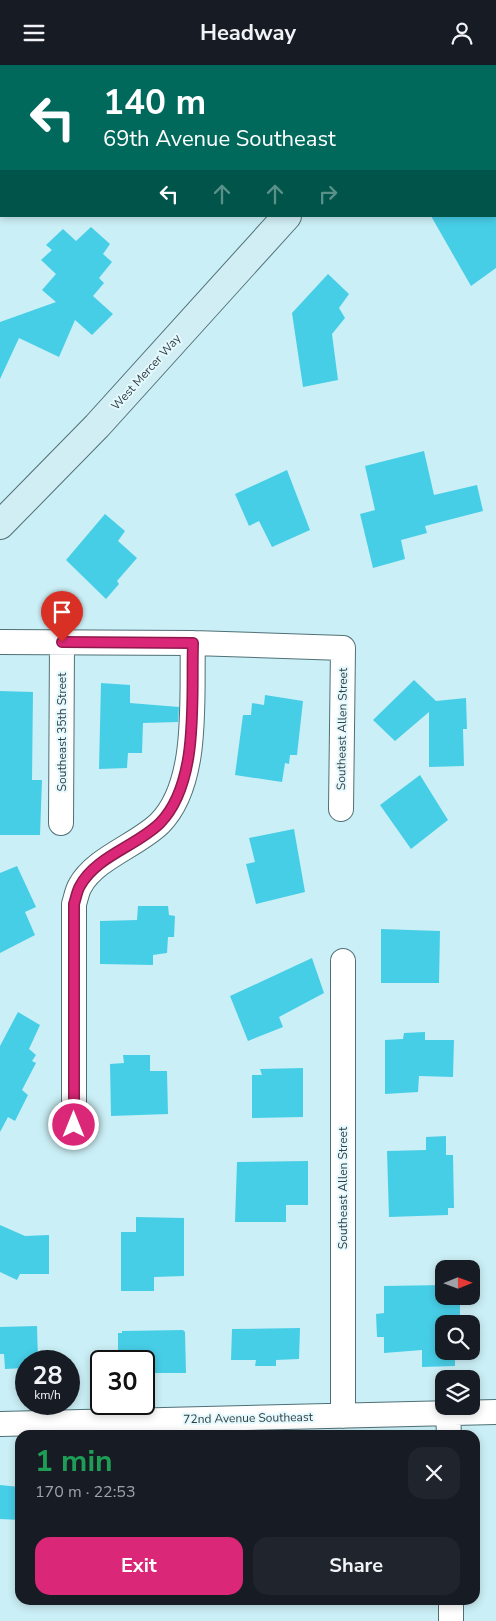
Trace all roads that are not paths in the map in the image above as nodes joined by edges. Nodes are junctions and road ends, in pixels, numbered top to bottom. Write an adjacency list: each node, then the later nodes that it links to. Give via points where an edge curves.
1 (286, 217): 2 (street, West Mercer Way, via 97,426)
2 (0, 525)
3 (0, 642): 4 (street)
4 (62, 642): 5 (street); 7 (street, Southeast 35th Street)
5 (193, 643): 6 (street, Southeast Allen Street, via 343,648); 9 (street, via 189,759 183,786 160,823 90,872 79,886 74,904)
6 (341, 809)
7 (61, 823)
8 (343, 961): 11 (street, Southeast Allen Street)
9 (74, 1125)
10 (496, 1412): 13 (street, 72nd Avenue Southeast)
11 (343, 1416): 12 (street, 72nd Avenue Southeast); 13 (street, 72nd Avenue Southeast)
12 (0, 1424)
13 (448, 1424)
14 (450, 1605): 15 (street)
15 (451, 1621)

